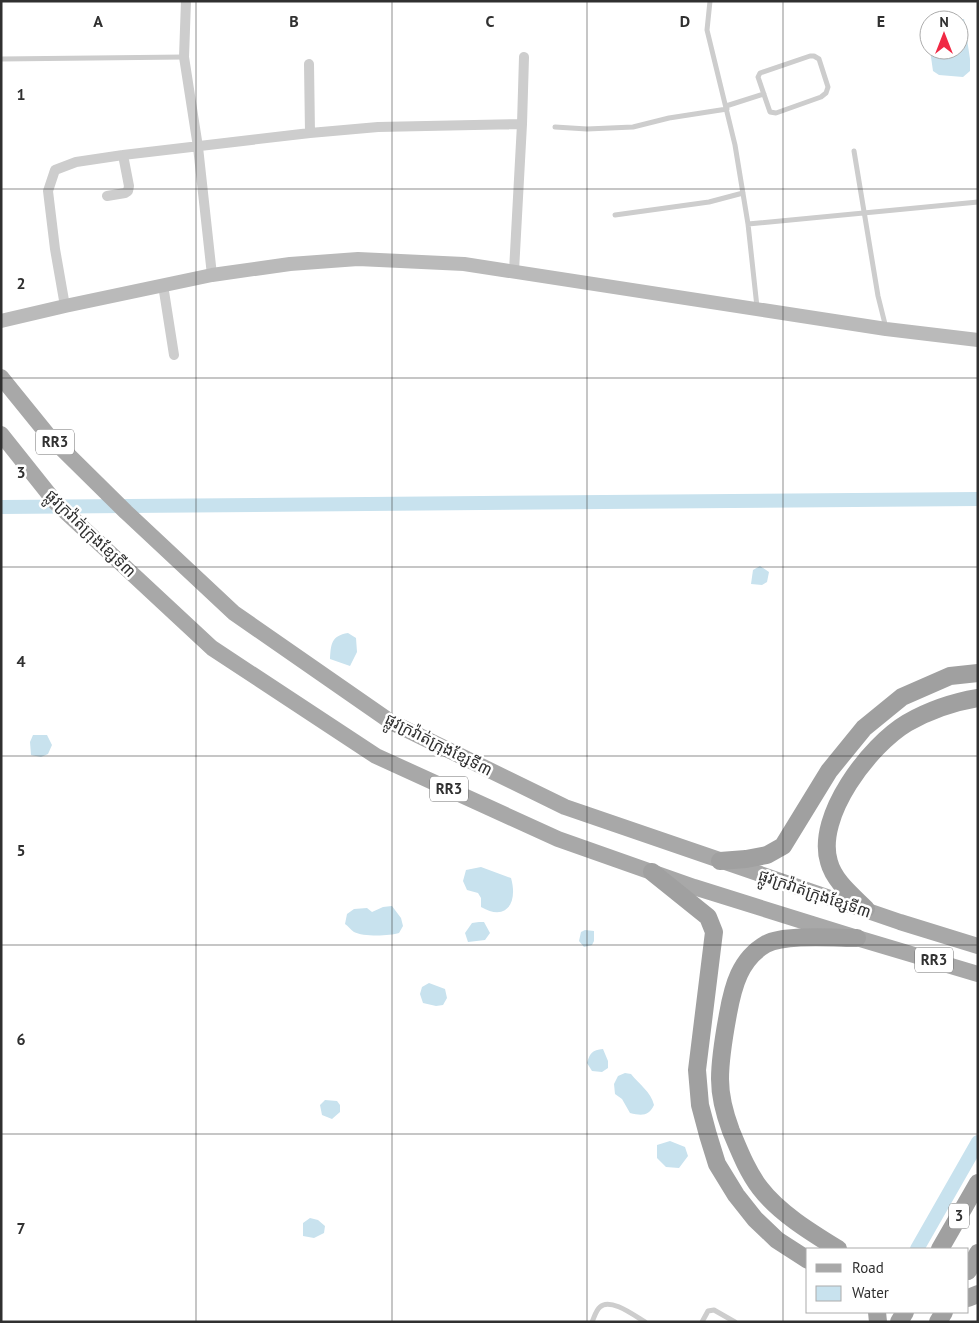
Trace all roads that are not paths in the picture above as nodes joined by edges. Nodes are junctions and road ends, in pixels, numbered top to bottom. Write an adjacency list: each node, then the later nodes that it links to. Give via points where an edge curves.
1 (186, 1): 3 (street)
2 (710, 1): 8 (lane, via 707,30)
3 (184, 57): 5 (lane); 12 (street)
4 (524, 57): 9 (street)
5 (1, 59)
6 (309, 64): 11 (street)
7 (764, 94): 7 (lane, via 773,113 821,97 828,87 819,59 810,56 763,71 758,77); 8 (lane)
8 (726, 108): 10 (lane, via 633,127 587,130); 15 (lane)
9 (522, 124): 11 (street, via 378,126); 21 (street)
10 (555, 126)
11 (310, 133): 12 (street)
12 (198, 147): 14 (street); 22 (street)
13 (854, 151): 18 (lane)
14 (123, 155): 16 (street, via 128,191); 24 (street, via 76,162 55,170 48,191)
15 (743, 193): 19 (lane, via 709,202); 20 (lane)
16 (107, 196)
17 (978, 202): 18 (lane)
18 (864, 213): 20 (lane); 27 (lane)
19 (615, 215)
20 (748, 224): 25 (lane)
21 (514, 272): 22 (main road, via 464,264 358,259); 25 (main road)
22 (212, 275): 23 (main road)
23 (163, 285): 24 (main road); 29 (street)
24 (65, 306): 26 (main road)
25 (756, 308): 27 (main road)
26 (1, 321)
27 (886, 328): 28 (main road)
28 (978, 340)
29 (174, 355)
30 (1, 377): 34 (main road, ផ្លូវក្រវ៉ាត់ក្រុងខ្សែទី៣ / RR3, via 48,435 234,613 391,722 565,807)
31 (1, 434): 35 (main road, ផ្លូវក្រវ៉ាត់ក្រុងខ្សែទី៣ / RR3, via 56,503 212,648 376,756 558,839)
32 (978, 673): 34 (highway, via 950,676 902,697 864,728 829,770 784,846 766,855)
33 (978, 698): 36 (highway, via 936,710 907,723 883,740 838,802 829,823 828,861 836,877)
34 (720, 860): 36 (main road, ផ្លូវក្រវ៉ាត់ក្រុងខ្សែទី៣ / RR3)
35 (652, 872): 37 (main road, ផ្លូវក្រវ៉ាត់ក្រុងខ្សែទី៣ / RR3); 44 (highway, via 708,917 714,932 697,1070 700,1105 717,1164 755,1219 777,1240)
36 (866, 909): 38 (main road, ផ្លូវក្រវ៉ាត់ក្រុងខ្សែទី៣ / RR3)
37 (857, 938): 39 (main road, ផ្លូវក្រវ៉ាត់ក្រុងខ្សែទី៣ / RR3); 41 (highway, via 782,939 768,943 742,965 723,1041 720,1080 727,1118 740,1155 760,1188 787,1214)
38 (978, 946)
39 (978, 974)
40 (978, 1183): 42 (highway, 3)
41 (837, 1248)
42 (941, 1248)
43 (978, 1253): 45 (highway)
44 (806, 1259)
45 (969, 1269)
46 (592, 1322): 47 (lane, via 599,1307 614,1304)
47 (645, 1322)
48 (702, 1322): 49 (lane, via 708,1311 714,1310)
49 (735, 1322)

